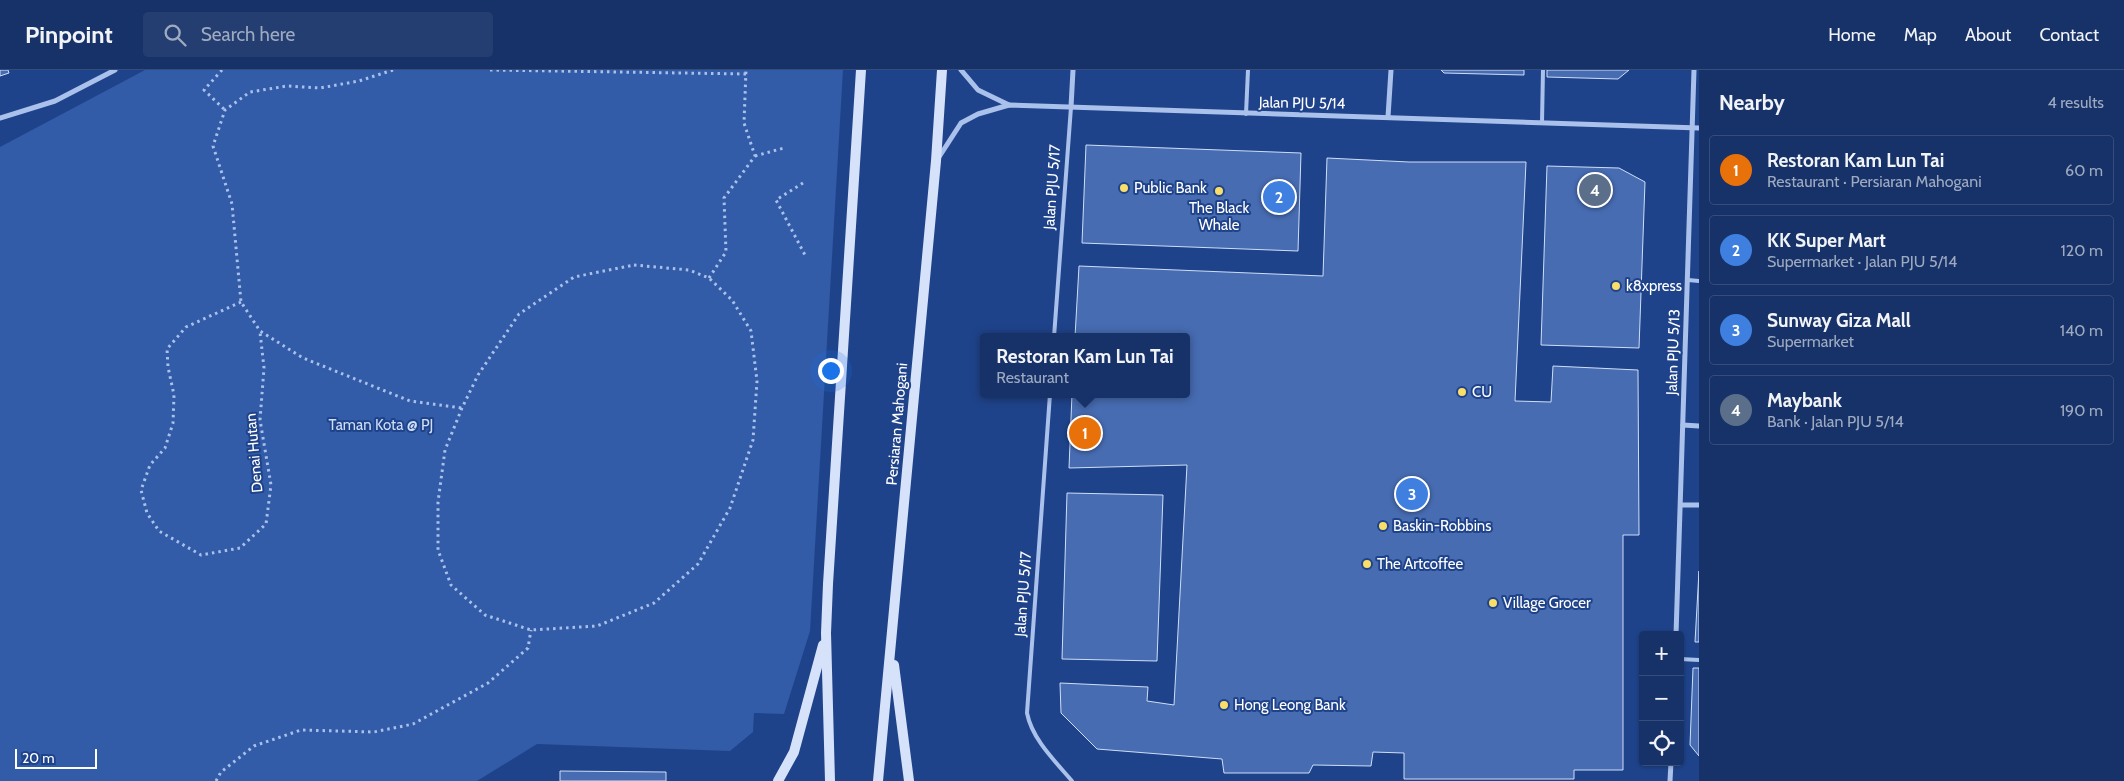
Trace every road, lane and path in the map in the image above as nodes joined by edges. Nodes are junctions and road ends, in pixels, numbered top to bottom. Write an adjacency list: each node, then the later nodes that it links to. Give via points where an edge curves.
1 (115, 70): 19 (street, via 55,101)
2 (222, 70): 16 (path, via 204,90)
3 (393, 70): 16 (path, via 359,81 320,88 287,86 250,92)
4 (490, 70): 13 (path)
5 (861, 70): 43 (main road)
6 (942, 70): 25 (main road, Persiaran Mahogani)
7 (961, 70): 14 (street, via 978,90)
8 (1073, 70): 15 (street, Jalan PJU 5/17)
9 (1248, 70): 17 (lane)
10 (1390, 70): 18 (street)
11 (1543, 70): 20 (lane)
12 (1694, 70): 21 (street, Jalan PJU 5/13)
13 (746, 72): 24 (path, via 744,123)
14 (1009, 105): 15 (street, Jalan PJU 5/14); 25 (street, Jalan PJU 5/14, via 961,123)
15 (1070, 107): 17 (street, Jalan PJU 5/14); 33 (lane, Jalan PJU 5/17)
16 (225, 110): 31 (path, Denai Hutan, via 213,146 232,204)
17 (1246, 114): 18 (street, Jalan PJU 5/14)
18 (1388, 117): 20 (street, Jalan PJU 5/14)
19 (0, 118)
20 (1542, 122): 21 (street, Jalan PJU 5/14)
21 (1692, 128): 22 (street, Jalan PJU 5/14); 29 (street, Jalan PJU 5/13)
22 (1699, 128)
23 (784, 148): 24 (path)
24 (755, 156): 28 (path, via 724,198 726,252)
25 (936, 161): 40 (main road, Persiaran Mahogani)
26 (803, 183): 27 (path, via 776,200)
27 (806, 257)
28 (709, 278): 35 (path, via 689,270 634,266 574,277 519,314 478,375); 41 (path, via 732,300 751,331 757,381 752,440 730,508 698,564 654,603 597,626)
29 (1688, 280): 30 (lane); 36 (street, Jalan PJU 5/13)
30 (1699, 281)
31 (241, 302): 32 (path, Denai Hutan); 32 (path, Denai Hutan, via 186,327 167,349 174,395 173,423 166,448 150,465 141,490 147,513 159,531 201,554 240,548 266,524 270,484 260,420 264,368)
32 (260, 331): 35 (path, Denai Hutan, via 302,358 410,401)
33 (1054, 333)
34 (1050, 398): 52 (lane, Jalan PJU 5/17, via 1027,713 1029,725 1037,738)
35 (462, 408): 41 (path, via 445,450 438,502 438,550 452,585 485,615)
36 (1683, 426): 37 (street); 38 (street, Jalan PJU 5/13)
37 (1699, 426)
38 (1681, 504): 39 (street); 42 (street, Jalan PJU 5/13)
39 (1699, 505)
40 (902, 540): 50 (main road, Persiaran Mahogani); 51 (main road, via 892,653)
41 (531, 630): 47 (path, via 528,648 488,683 413,724 374,732 301,730 254,746 221,772)
42 (1676, 631)
43 (826, 633): 48 (main road, via 794,752); 49 (main road)
44 (1684, 659): 45 (lane)
45 (1699, 660)
46 (1671, 766): 53 (street)
47 (216, 781)
48 (778, 781)
49 (830, 781)
50 (878, 781)
51 (909, 781)
52 (1072, 781)
53 (1670, 781)

